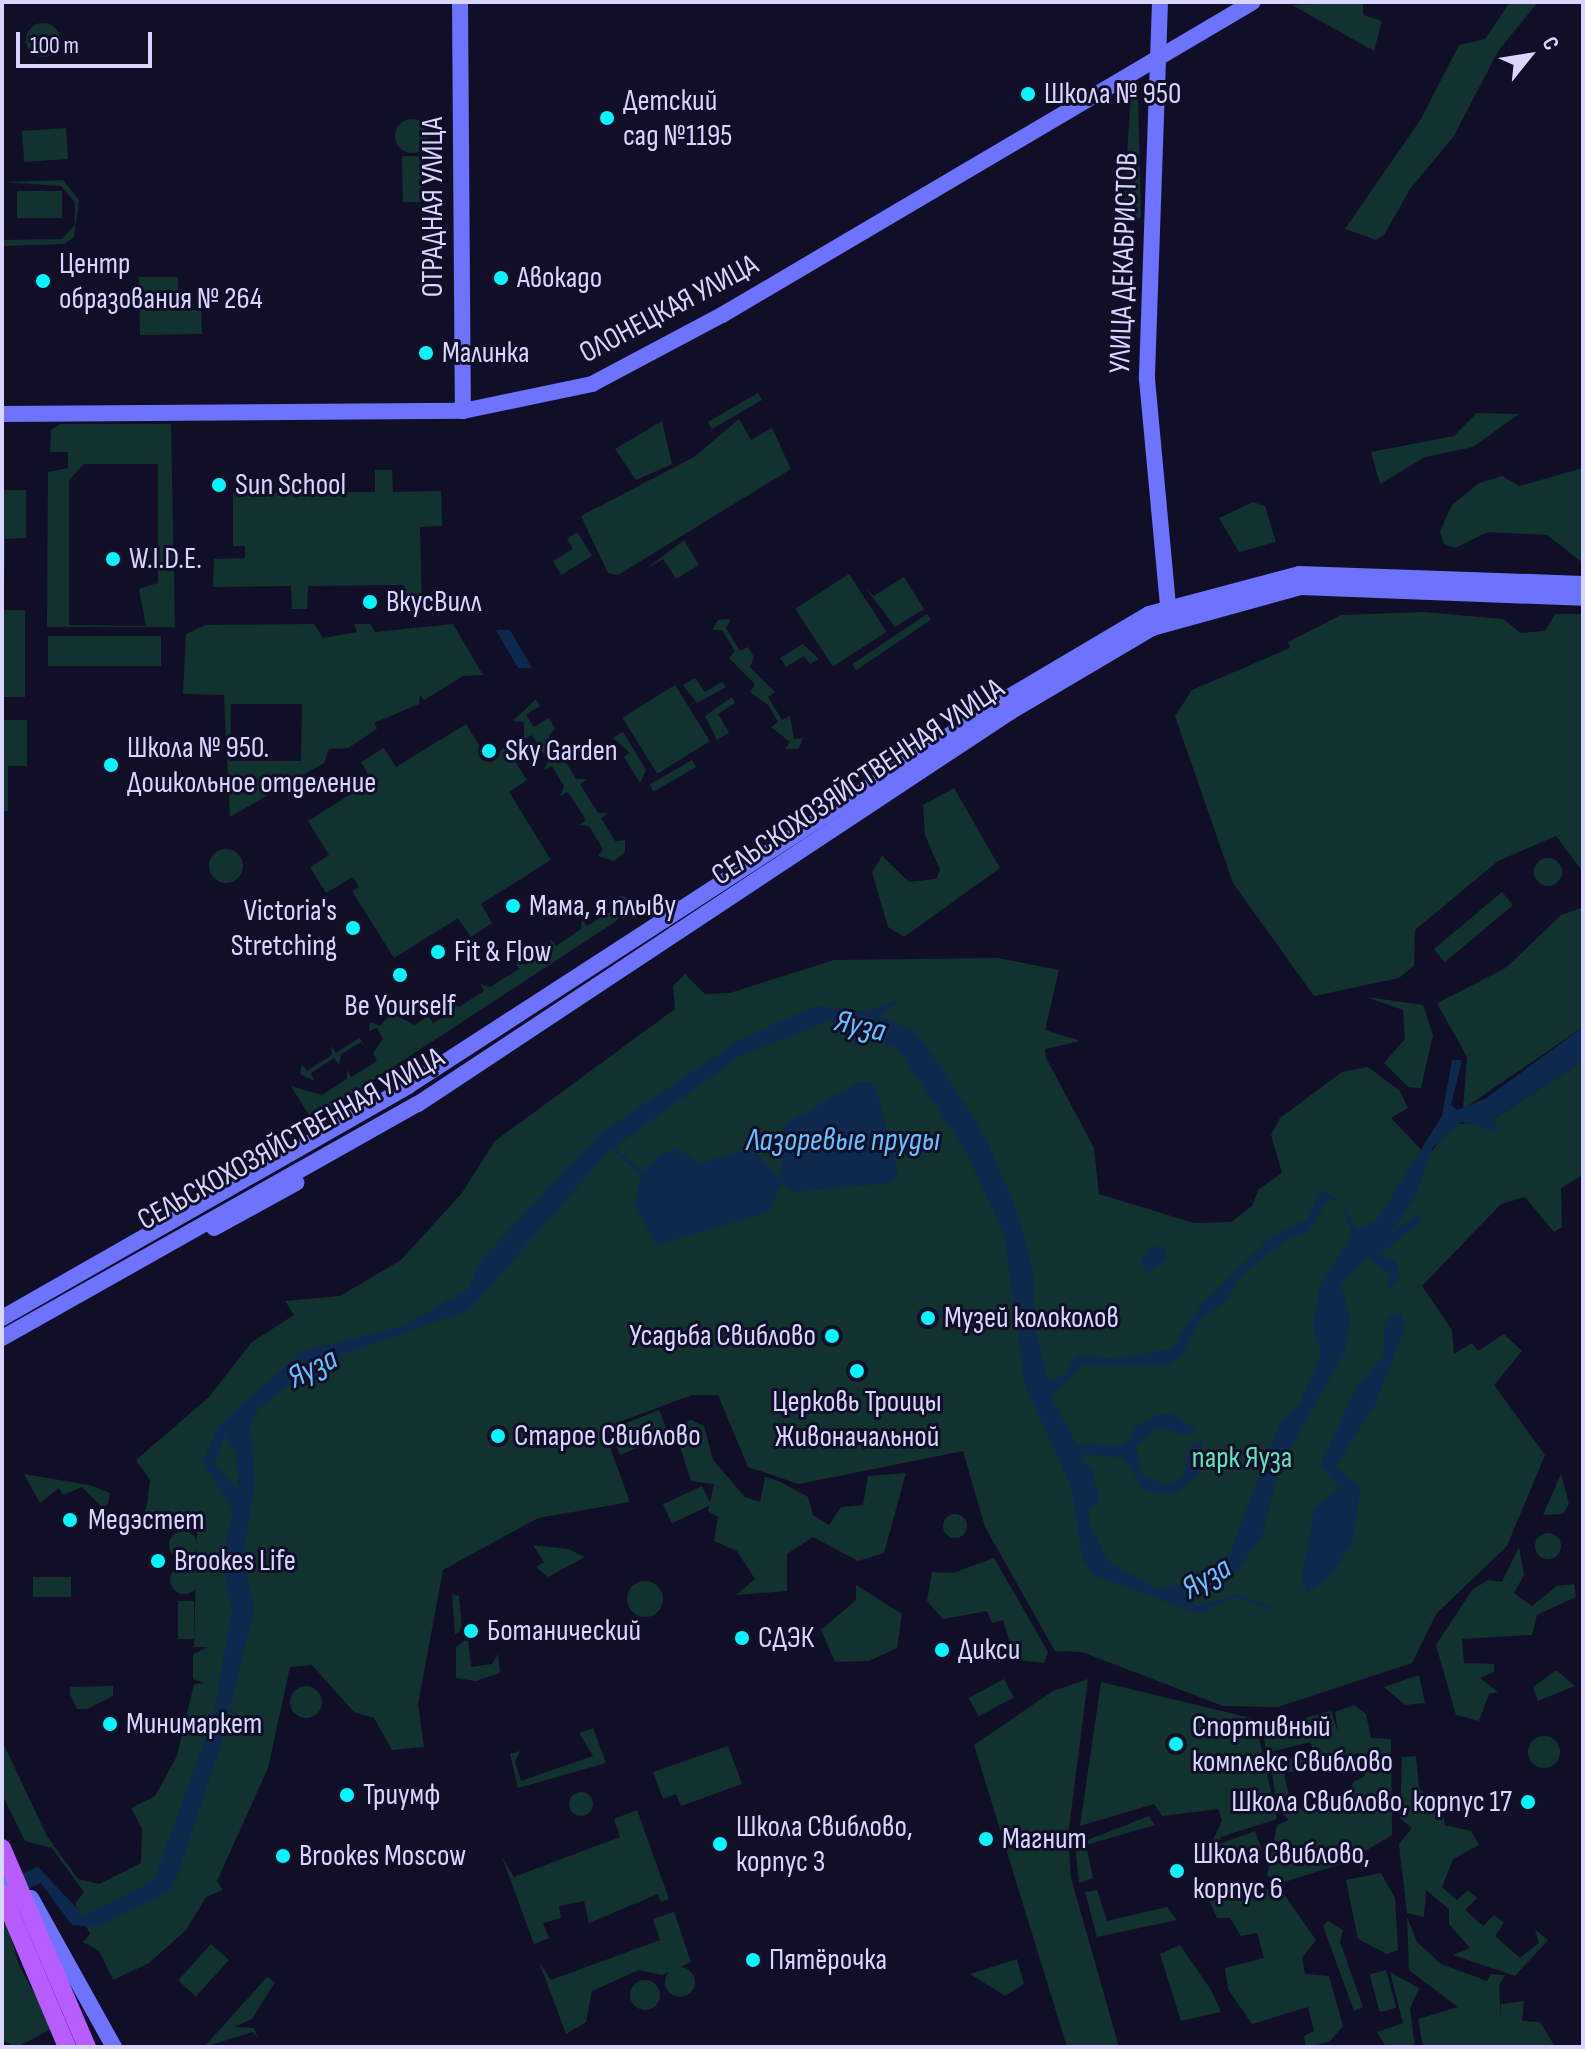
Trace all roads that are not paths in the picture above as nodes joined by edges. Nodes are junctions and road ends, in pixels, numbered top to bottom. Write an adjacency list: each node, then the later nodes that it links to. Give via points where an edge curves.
1 (460, 2): 5 (main road, ОТРАДНАЯ УЛИЦА)
2 (1160, 2): 4 (main road, УЛИЦА ДЕКАБРИСТОВ)
3 (1253, 2): 4 (main road, ОЛОНЕЦКАЯ УЛИЦА)
4 (1160, 58): 5 (main road, ОЛОНЕЦКАЯ УЛИЦА, via 624,370 555,396); 9 (main road, УЛИЦА ДЕКАБРИСТОВ, via 1147,379)
5 (463, 411): 6 (main road, ОЛОНЕЦКАЯ УЛИЦА)
6 (2, 414)
7 (1583, 584): 9 (main road, via 1299,574)
8 (1583, 598): 9 (main road, via 1301,587)
9 (1169, 614): 10 (main road, СЕЛЬСКОХОЗЯЙСТВЕННАЯ УЛИЦА, via 1002,701 408,1086); 11 (main road, СЕЛЬСКОХОЗЯЙСТВЕННАЯ УЛИЦА, via 1010,712 418,1104)
10 (2, 1318)
11 (2, 1340)
12 (2, 1839): 13 (main road)
13 (6, 1852): 16 (main road, bridge); 19 (main road, bridge)
14 (2, 1878): 16 (main road)
15 (2, 1893): 18 (main road)
16 (24, 1904): 17 (main road); 21 (main road)
17 (39, 1953): 18 (main road); 20 (main road)
18 (68, 2047)
19 (87, 2047)
20 (94, 2047)
21 (114, 2047)

